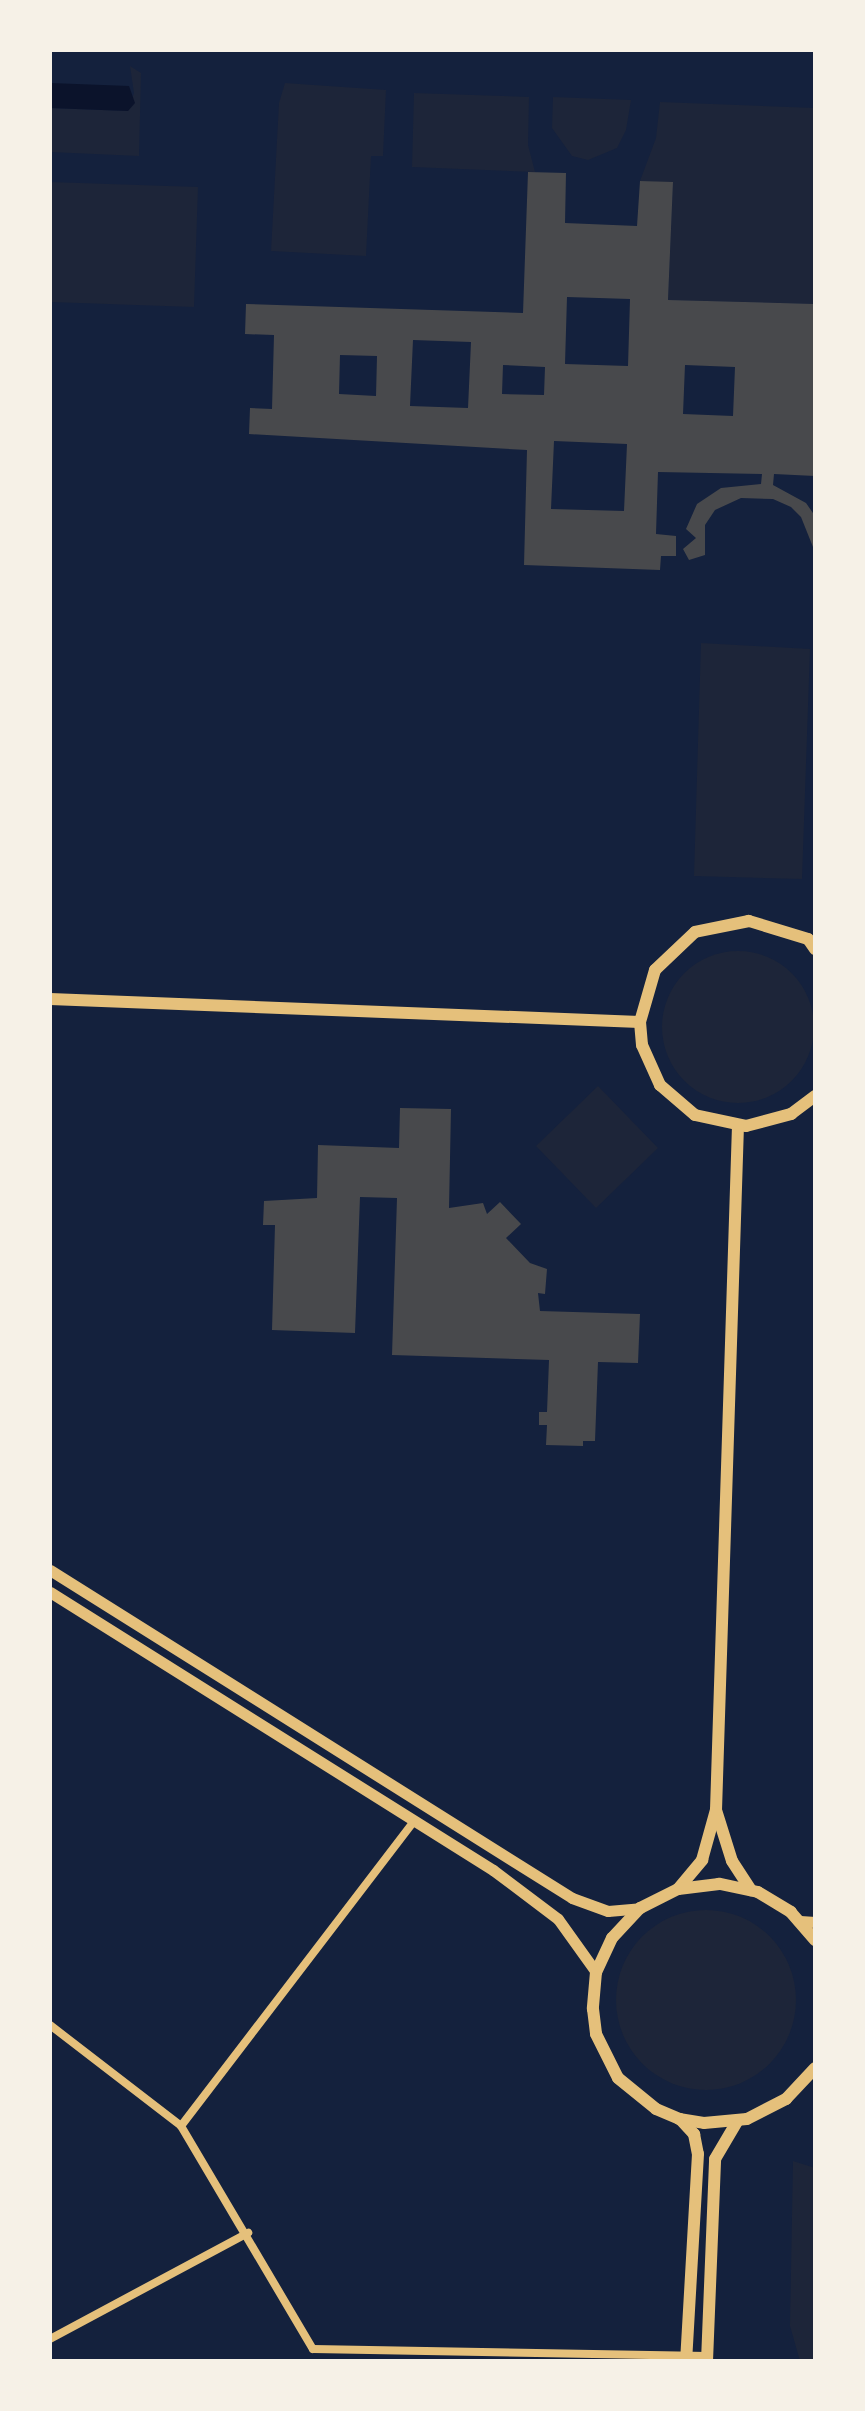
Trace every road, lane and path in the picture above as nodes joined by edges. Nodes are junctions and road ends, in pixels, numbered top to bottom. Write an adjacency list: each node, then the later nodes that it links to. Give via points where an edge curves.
1 (815, 949): 3 (main road, via 808,939 749,921 695,932 655,970)
2 (50, 999): 3 (main road)
3 (640, 1022): 5 (main road, via 649,1066 660,1085 695,1115)
4 (812, 1101): 5 (main road, via 774,1121)
5 (738, 1126): 8 (main road)
6 (50, 1570): 12 (street, via 572,1898 608,1911)
7 (50, 1592): 9 (street)
8 (716, 1810): 10 (main road, via 702,1860); 11 (main road, via 732,1861)
9 (414, 1821): 16 (street, via 558,1919); 21 (street)
10 (678, 1889): 11 (main road, via 719,1884); 12 (main road)
11 (751, 1890): 13 (main road)
12 (640, 1908): 16 (main road, via 612,1938)
13 (800, 1921): 14 (street); 15 (main road)
14 (815, 1922)
15 (815, 1940)
16 (596, 1972): 19 (main road, via 593,2009 605,2057 636,2095)
17 (50, 2025): 21 (street)
18 (815, 2068): 20 (main road, via 786,2099)
19 (679, 2119): 20 (main road); 24 (main road, via 694,2134 698,2154)
20 (738, 2120): 25 (main road, via 715,2159)
21 (181, 2126): 22 (street)
22 (248, 2233): 23 (street); 24 (street, via 313,2349)
23 (50, 2339)
24 (686, 2358): 25 (street)
25 (707, 2358)

